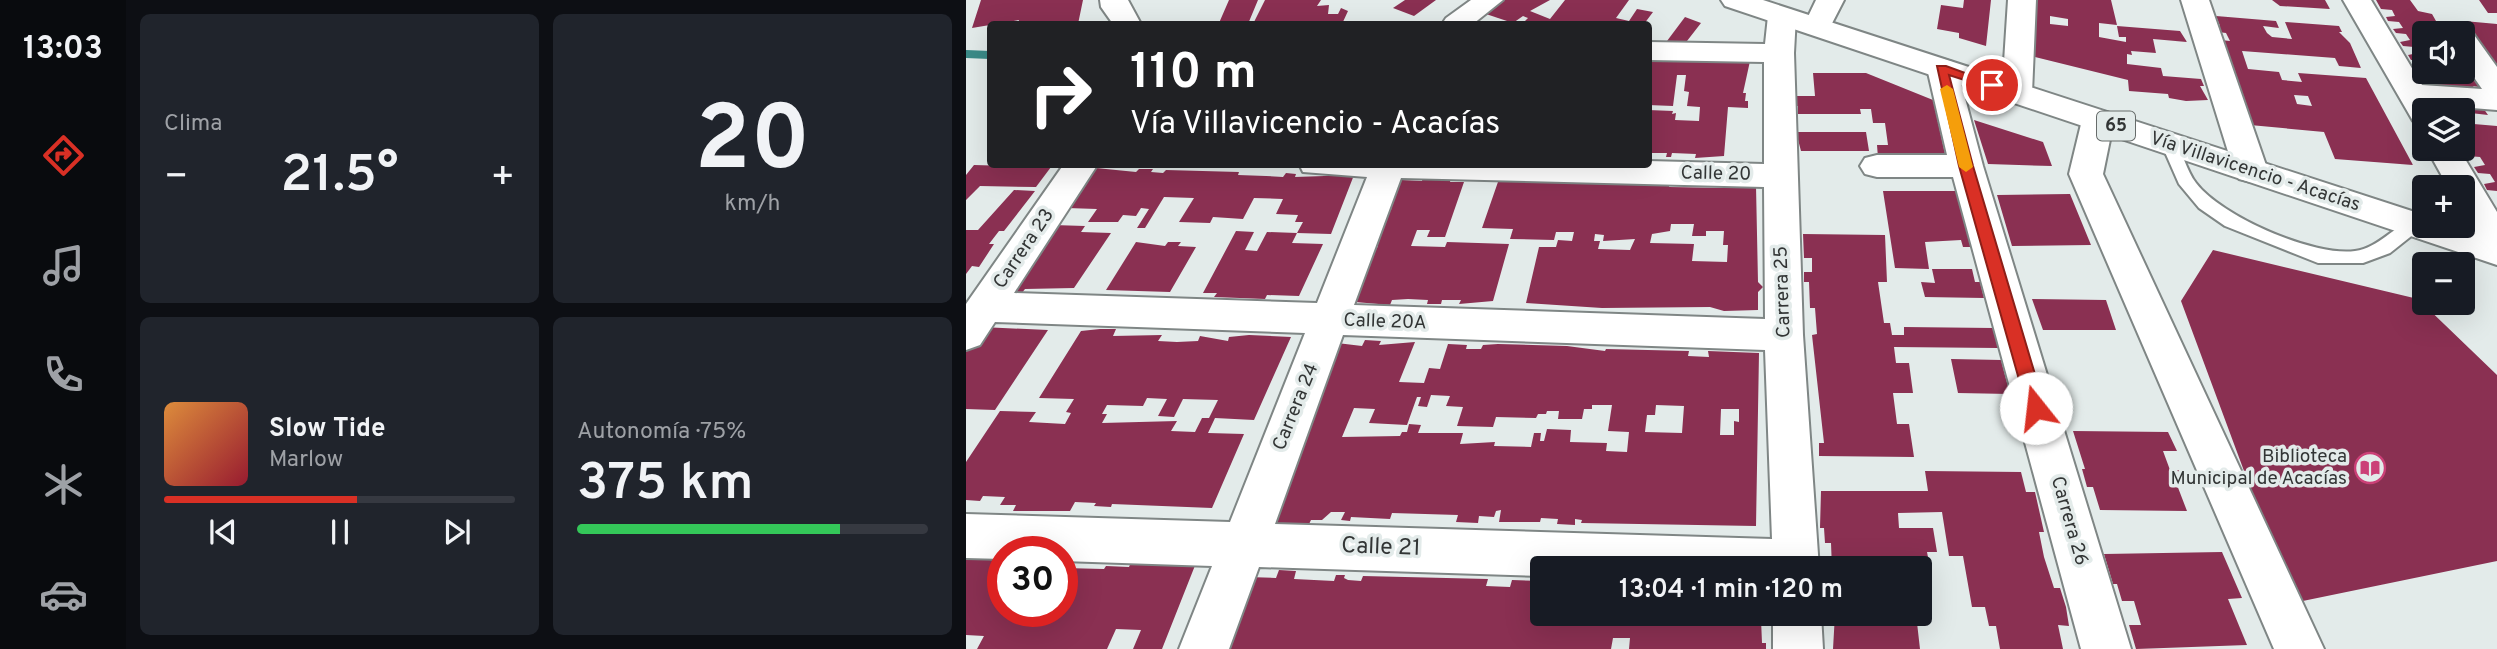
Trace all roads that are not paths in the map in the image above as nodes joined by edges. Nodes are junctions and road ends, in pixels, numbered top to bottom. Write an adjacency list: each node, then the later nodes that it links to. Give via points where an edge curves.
1 (1114, 0): 9 (street)
2 (1489, 0): 10 (street)
3 (1735, 0): 8 (street, Vía Villavicencio - Acacías / 65)
4 (2022, 0): 16 (street)
5 (2195, 0): 30 (street)
6 (2357, 0): 17 (street)
7 (1824, 14): 8 (street, Vía Villavicencio - Acacías / 65); 14 (street, Vía Villavicencio - Acacías / 65)
8 (1782, 16): 12 (street, Carrera 25)
9 (1126, 21)
10 (1459, 21)
11 (1652, 51): 12 (street)
12 (1779, 53): 31 (street, Carrera 25)
13 (2475, 57): 15 (street)
14 (1942, 68): 16 (street, Vía Villavicencio - Acacías / 65); 26 (street, Carrera 26)
15 (2497, 89)
16 (2017, 93): 21 (street, Vía Villavicencio - Acacías / 65)
17 (2414, 98)
18 (2497, 100): 19 (street)
19 (2475, 101)
20 (2475, 119): 22 (street)
21 (2098, 120): 23 (street, Vía Villavicencio - Acacías / 65); 48 (street, via 2086,174)
22 (2497, 120)
23 (2169, 144): 30 (street, Vía Villavicencio - Acacías / 65); 33 (lane, via 2187,184 2205,204 2231,222 2324,258 2357,258 2384,248)
24 (2450, 161): 35 (street)
25 (1877, 166): 26 (street)
26 (1966, 166): 47 (street, Carrera 26)
27 (1079, 168): 37 (street, Carrera 23)
28 (1388, 168): 38 (street, Carrera 24)
29 (1496, 168): 31 (street, Calle 20)
30 (2251, 171): 32 (street, Vía Villavicencio - Acacías / 65)
31 (1780, 176): 39 (street, Carrera 25)
32 (2412, 224)
33 (2412, 228)
34 (2455, 238): 36 (street, Vía Villavicencio - Acacías / 65)
35 (2497, 243)
36 (2497, 252)
37 (975, 321): 38 (street, Calle 20A)
38 (1330, 321): 39 (street, Calle 20A); 41 (street, Carrera 24)
39 (1784, 335): 43 (street, Carrera 25)
40 (966, 536): 41 (street, Calle 21)
41 (1242, 544): 42 (street, Calle 21); 45 (street, Carrera 24)
42 (1559, 556)
43 (1796, 556)
44 (1797, 626): 46 (street)
45 (1204, 649)
46 (1798, 649)
47 (2106, 649)
48 (2299, 649)

